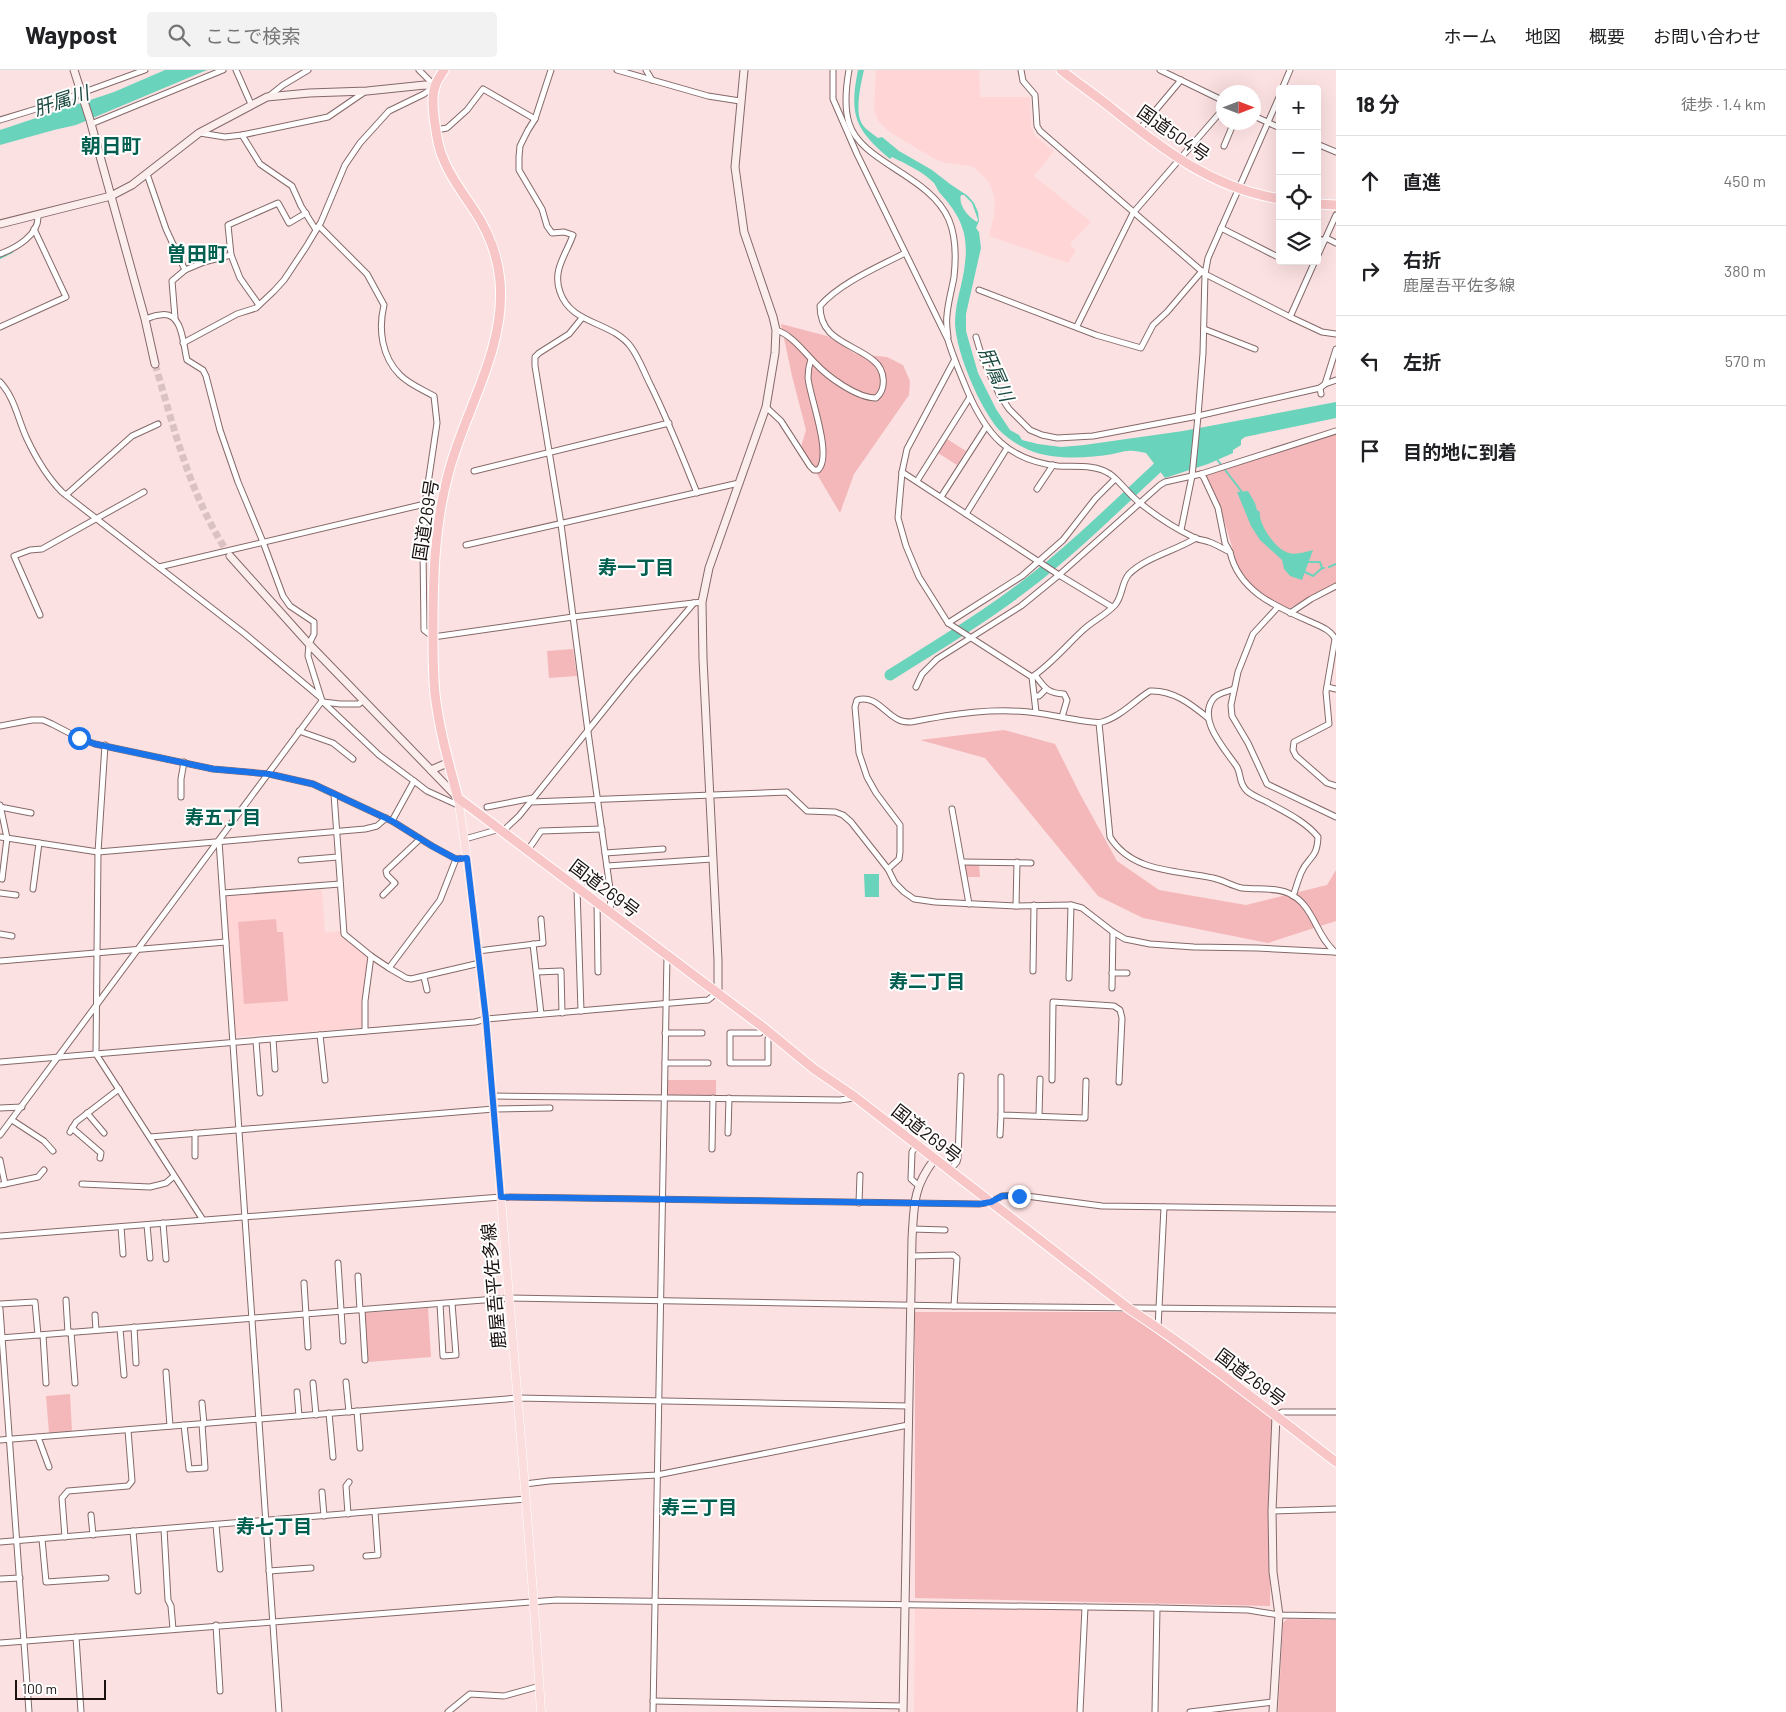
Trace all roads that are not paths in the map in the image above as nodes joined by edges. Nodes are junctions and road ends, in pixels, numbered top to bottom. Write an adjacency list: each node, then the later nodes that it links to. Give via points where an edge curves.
1 (74, 70): 23 (street)
2 (145, 70): 23 (street)
3 (224, 70): 33 (street)
4 (236, 70): 27 (street)
5 (308, 70): 24 (street)
6 (419, 70): 21 (street)
7 (444, 70): 21 (highway, 国道269号)
8 (551, 70): 30 (street)
9 (617, 70): 18 (street)
10 (646, 70): 18 (street)
11 (744, 70): 26 (street)
12 (833, 70): 63 (street, via 833,99)
13 (849, 70): 82 (street, via 846,108 856,138 923,187 939,202 949,220 954,236 954,277 946,316)
14 (1020, 70): 52 (street, via 1023,81 1035,95 1040,131)
15 (1061, 70): 37 (highway, 国道504号)
16 (1160, 70): 19 (street)
17 (1290, 70): 20 (street)
18 (652, 80): 26 (street, via 708,96)
19 (1181, 80): 25 (street); 37 (street)
20 (1284, 85)
21 (435, 86): 22 (street); 36 (highway, 国道269号); 56 (street, via 390,112 360,143 345,165)
22 (366, 91): 24 (street); 40 (street, via 328,117)
23 (82, 93): 31 (street); 33 (street)
24 (267, 97): 27 (street)
25 (1216, 97)
26 (740, 101): 79 (street, via 735,167 744,232)
27 (251, 104): 39 (street)
28 (1276, 104): 34 (street)
29 (1216, 117): 44 (street)
30 (535, 118): 36 (street, via 483,89 447,128); 74 (street, via 520,146 519,170 552,233 573,235 556,279 562,297)
31 (0, 120)
32 (1261, 120): 34 (street)
33 (91, 122): 47 (street)
34 (1268, 123): 35 (street); 46 (street)
35 (1276, 126)
36 (436, 130): 137 (highway, 国道269号, via 442,158 488,236 498,268 500,305 497,334 461,432 442,499 434,555)
37 (1139, 130): 44 (highway, 国道504号)
38 (1231, 130): 41 (street)
39 (199, 133): 40 (street, via 224,137); 45 (street)
40 (242, 135): 51 (street, via 260,164 292,186)
41 (1224, 146)
42 (1321, 146): 43 (street)
43 (1336, 152)
44 (1179, 160): 46 (highway, 国道504号); 52 (street)
45 (147, 174): 47 (street); 68 (street, via 166,229)
46 (1238, 189): 48 (highway, 国道504号); 57 (street)
47 (111, 196): 54 (street); 75 (street)
48 (1276, 199)
49 (1321, 204): 50 (highway)
50 (1336, 205)
51 (306, 213): 56 (street); 65 (street, via 289,222 278,203 228,225)
52 (1134, 213): 69 (street); 76 (street)
53 (1336, 215): 60 (street)
54 (38, 216): 55 (street); 58 (street)
55 (0, 224)
56 (318, 228): 71 (street, via 284,280); 115 (street, via 366,274 377,292 384,306 382,334 391,364 402,376 434,396 437,423)
57 (1221, 228): 66 (street); 69 (street)
58 (34, 229): 64 (street, via 21,244); 77 (street, via 66,297)
59 (1321, 239): 60 (street)
60 (1325, 240): 61 (street); 62 (street)
61 (1336, 243)
62 (1321, 248)
63 (905, 253): 82 (street); 86 (street, via 829,296 820,306 820,316 834,337 880,366 884,388 880,395 870,398 854,392)
64 (0, 254)
65 (232, 255): 68 (street); 71 (street, via 240,278)
66 (1276, 256)
67 (1313, 265): 72 (street)
68 (185, 270): 73 (street, via 172,281)
69 (1204, 273): 72 (street); 76 (street, via 1153,325 1141,348); 78 (street)
70 (979, 290): 76 (street)
71 (259, 305): 83 (street)
72 (1290, 317): 80 (street, via 1322,332)
73 (175, 318): 75 (street, via 162,314); 83 (street)
74 (582, 318): 95 (street, via 610,329 630,345); 100 (street, via 569,334 535,356)
75 (145, 319): 88 (street)
76 (1077, 326)
77 (0, 327)
78 (1204, 329): 85 (street); 94 (street)
79 (776, 330): 86 (street, via 784,333); 93 (street)
80 (1336, 334)
81 (976, 337): 94 (street, via 982,357 1009,409 1030,430 1042,435 1057,438 1093,436)
82 (948, 340): 87 (street)
83 (183, 343): 121 (street, via 187,360 203,370 206,376 220,430)
84 (1336, 349): 91 (street)
85 (1254, 350)
86 (811, 359): 93 (street, via 808,380 823,453 818,470 810,466 781,421)
87 (954, 360): 92 (street); 103 (street, via 911,440)
88 (156, 364)
89 (1336, 380): 91 (street)
90 (0, 382): 112 (street, via 51,480)
91 (1322, 389): 94 (street)
92 (970, 398): 97 (street); 107 (street)
93 (766, 407): 108 (street)
94 (1198, 416): 104 (street)
95 (670, 423): 100 (street); 111 (street)
96 (158, 424): 112 (street, via 132,436)
97 (986, 427): 99 (street); 113 (street)
98 (1336, 430): 105 (street)
99 (1007, 448): 101 (street, via 1026,458); 116 (street)
100 (549, 452): 102 (street); 118 (street)
101 (1053, 465): 106 (street, via 1093,468); 109 (street)
102 (474, 471)
103 (902, 472): 107 (street); 136 (street, via 898,518 906,546 923,585)
104 (1192, 474): 105 (street); 114 (street, via 1165,482); 119 (street)
105 (1201, 474): 123 (street, via 1218,508)
106 (1116, 480): 114 (street); 125 (street, via 1095,499 1063,540)
107 (916, 481): 113 (street)
108 (740, 483): 111 (street); 129 (street, via 709,568)
109 (1037, 489)
110 (144, 492): 117 (street)
111 (697, 493): 118 (street)
112 (66, 495): 117 (street)
113 (941, 497): 116 (street)
114 (1139, 503): 119 (street); 127 (street)
115 (425, 504): 121 (street); 137 (street, via 424,630)
116 (966, 514): 125 (street)
117 (96, 518): 126 (street); 134 (street, via 42,549 14,556)
118 (561, 524): 122 (street); 135 (street)
119 (1181, 530): 120 (street)
120 (1196, 538): 123 (street); 131 (street, via 1183,547 1144,561 1128,575)
121 (263, 542): 126 (street); 139 (street, via 283,596 290,606 314,622 314,634)
122 (466, 546)
123 (1230, 552): 132 (street, via 1239,576 1254,592)
124 (230, 556): 139 (street)
125 (1038, 561): 127 (street); 136 (street, via 1006,588)
126 (159, 567): 147 (street)
127 (1059, 575): 131 (street); 138 (street, via 1021,606)
128 (1336, 586): 133 (street)
129 (702, 602): 130 (street); 165 (street)
130 (694, 603): 135 (street); 155 (street)
131 (1112, 607): 140 (street)
132 (1277, 608): 133 (street); 145 (street, via 1253,634)
133 (1290, 613): 142 (street, via 1333,634 1335,639)
134 (40, 615)
135 (573, 617): 137 (street); 155 (street)
136 (948, 623): 138 (street)
137 (433, 637): 158 (highway, 国道269号, via 435,696)
138 (971, 638): 140 (street); 141 (street, via 938,659 922,674)
139 (309, 644): 147 (street, via 308,656); 148 (street)
140 (1033, 676): 143 (street); 146 (street)
141 (916, 687)
142 (1327, 687): 144 (street); 163 (street, via 1329,724 1294,742 1294,750 1296,756 1326,783)
143 (1046, 689): 146 (street); 150 (street, via 1064,694 1067,700)
144 (1336, 689)
145 (1234, 690): 151 (street, via 1213,699); 174 (street, via 1232,716 1267,784)
146 (1035, 696): 149 (street)
147 (322, 700): 148 (street, via 340,704 359,704); 154 (street); 162 (street, via 379,755)
148 (363, 700): 160 (street)
149 (1036, 712): 150 (street); 199 (street, via 970,712 911,722 901,721 876,702 857,700 859,753 867,777 900,825 899,859)
150 (1062, 716): 152 (street)
151 (1208, 718): 152 (street, via 1177,696 1150,691 1114,718); 208 (street, via 1238,770 1241,784 1249,793 1309,827 1318,837 1313,858 1302,871)
152 (1099, 723): 208 (street, via 1110,837 1116,847 1152,868 1216,878 1241,888 1278,890)
153 (0, 726): 156 (street, via 43,720 79,738)
154 (299, 731): 157 (street, via 333,743); 161 (street)
155 (588, 732): 167 (street); 168 (street)
156 (105, 745): 159 (street); 188 (street)
157 (353, 759)
158 (448, 760): 160 (street); 169 (highway, 国道269号)
159 (184, 762): 161 (street, via 213,769); 166 (street)
160 (431, 770): 169 (street)
161 (269, 774): 164 (street, via 313,784); 184 (street)
162 (414, 781): 169 (street, via 427,791); 176 (street)
163 (1336, 786)
164 (334, 794): 175 (street); 179 (street)
165 (710, 794): 167 (street); 193 (street); 199 (street, via 787,792 807,811 843,815)
166 (181, 797)
167 (598, 798): 168 (street); 177 (street)
168 (532, 800): 171 (street); 178 (street)
169 (459, 802): 178 (highway, 国道269号); 183 (main road, 鹿屋吾平佐多線)
170 (0, 806): 173 (street); 181 (street)
171 (487, 806)
172 (952, 808): 195 (street)
173 (31, 813)
174 (1336, 817)
175 (386, 818): 176 (street); 179 (street, via 371,828)
176 (392, 821): 182 (street)
177 (602, 829): 187 (street, via 541,831); 189 (street)
178 (502, 830): 183 (street); 187 (highway, 国道269号)
179 (336, 832): 184 (street); 190 (street)
180 (0, 837): 181 (street)
181 (6, 838): 185 (street); 200 (street)
182 (420, 838): 192 (street); 207 (street, via 386,872 395,883)
183 (464, 839): 191 (main road, 鹿屋吾平佐多線)
184 (219, 841): 188 (street); 205 (street); 221 (street)
185 (39, 843): 188 (street); 202 (street)
186 (662, 848): 189 (street)
187 (528, 850): 203 (highway, 国道269号)
188 (98, 852): 223 (street)
189 (605, 853): 198 (street)
190 (338, 857): 194 (street); 201 (street)
191 (467, 858): 192 (street); 222 (main road, 鹿屋吾平佐多線)
192 (456, 859): 229 (street, via 440,900)
193 (712, 859): 198 (street); 239 (street)
194 (301, 860)
195 (962, 862): 196 (street); 210 (street)
196 (1017, 862): 197 (street); 213 (street)
197 (1031, 863)
198 (607, 866): 214 (street)
199 (888, 869): 210 (street, via 895,883 914,899)
200 (2, 879)
201 (340, 884): 205 (street); 226 (street, via 344,934)
202 (33, 889)
203 (577, 889): 209 (highway, 国道269号); 242 (street)
204 (0, 893): 206 (street)
205 (223, 893): 219 (street)
206 (16, 895)
207 (383, 895)
208 (1294, 896): 224 (street, via 1310,911 1327,946)
209 (597, 903): 214 (highway, 国道269号); 232 (street)
210 (969, 904): 213 (street)
211 (1034, 905): 212 (street); 213 (street); 230 (street)
212 (1071, 905): 216 (street, via 1082,908); 236 (street)
213 (1016, 906)
214 (610, 912): 225 (highway, 国道269号)
215 (541, 919): 220 (street, via 543,943)
216 (1113, 932): 224 (street, via 1125,939 1150,944); 233 (street)
217 (0, 934): 218 (street)
218 (12, 936)
219 (226, 942): 221 (street); 254 (street)
220 (533, 944): 222 (street); 231 (street)
221 (139, 950): 223 (street); 241 (street)
222 (478, 951): 228 (main road, 鹿屋吾平佐多線)
223 (97, 953): 227 (street); 241 (street)
224 (1335, 953)
225 (667, 955): 239 (highway, 国道269号); 240 (street)
226 (371, 956): 229 (street); 247 (street, via 364,1001)
227 (0, 961)
228 (480, 963): 235 (street); 245 (main road, 鹿屋吾平佐多線)
229 (389, 968): 235 (street, via 406,978)
230 (1033, 971)
231 (536, 972): 243 (street, via 561,971); 244 (street)
232 (598, 972)
233 (1112, 973): 234 (street); 237 (street)
234 (1127, 973)
235 (424, 977): 238 (street)
236 (1069, 978)
237 (1112, 988)
238 (427, 990)
239 (718, 992): 240 (street, via 708,1000); 246 (highway, 国道269号)
240 (666, 1003): 242 (street); 248 (street)
241 (96, 1006): 255 (street); 256 (street)
242 (581, 1011): 243 (street)
243 (562, 1012): 244 (street)
244 (541, 1014): 245 (street)
245 (486, 1019): 247 (street); 270 (main road, 鹿屋吾平佐多線)
246 (764, 1028): 250 (highway, 国道269号); 250 (street, via 760,1033 730,1033 730,1063 768,1063 768,1038)
247 (365, 1031): 251 (street)
248 (665, 1033): 249 (street); 258 (street)
249 (702, 1033)
250 (772, 1034): 274 (highway, 国道269号)
251 (320, 1035): 252 (street); 264 (street)
252 (273, 1039): 253 (street); 260 (street)
253 (256, 1041): 254 (street); 269 (street)
254 (233, 1043): 255 (street); 283 (street)
255 (96, 1054): 256 (street); 268 (street)
256 (58, 1058): 257 (street); 275 (street)
257 (0, 1062)
258 (664, 1063): 259 (street); 271 (street)
259 (708, 1063)
260 (275, 1069)
261 (960, 1076): 298 (street, via 958,1158)
262 (1001, 1078): 280 (street)
263 (1040, 1079): 281 (street)
264 (325, 1080)
265 (1052, 1080): 267 (street, via 1053,1002 1118,1008 1122,1018)
266 (1086, 1081): 281 (street, via 1085,1118)
267 (1119, 1082)
268 (119, 1089): 279 (street); 289 (street)
269 (260, 1093)
270 (493, 1096): 271 (street); 278 (main road, 鹿屋吾平佐多線)
271 (664, 1097): 272 (street); 305 (street)
272 (713, 1098): 273 (street); 291 (street)
273 (729, 1098): 274 (street); 286 (street)
274 (855, 1098): 290 (highway, 国道269号)
275 (22, 1107): 276 (street); 282 (street)
276 (0, 1108)
277 (550, 1108): 278 (street)
278 (494, 1109): 283 (street); 304 (main road, 鹿屋吾平佐多線)
279 (87, 1113): 284 (street); 294 (street, via 71,1130 101,1153)
280 (1001, 1115): 281 (street); 287 (street)
281 (1039, 1116)
282 (12, 1120): 288 (street); 292 (street)
283 (239, 1129): 285 (street); 311 (street)
284 (104, 1133)
285 (195, 1133): 289 (street); 293 (street)
286 (728, 1133)
287 (1000, 1134)
288 (0, 1135)
289 (150, 1137): 300 (street)
290 (916, 1146): 296 (highway, 国道269号); 303 (street, via 912,1152 910,1180)
291 (712, 1149)
292 (54, 1151)
293 (196, 1156)
294 (100, 1158)
295 (0, 1160): 302 (street)
296 (934, 1160): 298 (highway, 国道269号); 303 (street)
297 (44, 1170): 302 (street, via 38,1177)
298 (949, 1171): 306 (highway, 国道269号)
299 (860, 1175): 307 (street)
300 (174, 1176): 301 (street, via 166,1183 150,1187); 312 (street)
301 (82, 1184)
302 (2, 1185)
303 (919, 1186): 308 (street)
304 (501, 1197): 305 (street); 311 (street); 326 (main road, 鹿屋吾平佐多線)
305 (662, 1199): 307 (street); 328 (street)
306 (991, 1202): 308 (street); 309 (street, via 1002,1196 1019,1196 1102,1206); 334 (highway, 国道269号)
307 (859, 1203): 308 (street)
308 (914, 1204): 316 (street)
309 (1164, 1207): 310 (street); 335 (street)
310 (1336, 1209)
311 (245, 1217): 312 (street); 342 (street)
312 (203, 1220): 313 (street)
313 (163, 1223): 314 (street); 322 (street)
314 (147, 1224): 315 (street); 321 (street)
315 (121, 1227): 318 (street); 319 (street)
316 (912, 1229): 317 (street); 320 (street)
317 (945, 1230)
318 (0, 1236)
319 (123, 1254)
320 (912, 1256): 332 (street); 333 (street, via 957,1258)
321 (150, 1258)
322 (166, 1259)
323 (338, 1263): 339 (street)
324 (358, 1276): 337 (street)
325 (304, 1283): 340 (street)
326 (509, 1298): 328 (street); 329 (street); 362 (main road, 鹿屋吾平佐多線)
327 (66, 1300): 347 (street)
328 (660, 1302): 332 (street); 363 (street)
329 (452, 1303): 331 (street); 331 (street, via 456,1355 443,1356)
330 (0, 1304): 348 (street, via 34,1302)
331 (440, 1304): 337 (street)
332 (910, 1306): 333 (street); 365 (street)
333 (954, 1306): 334 (street)
334 (1128, 1308): 335 (street); 345 (highway, 国道269号)
335 (1160, 1308): 338 (street); 345 (street)
336 (0, 1309): 349 (street)
337 (361, 1310): 339 (street); 352 (street)
338 (1336, 1310)
339 (342, 1312): 340 (street); 350 (street)
340 (306, 1314): 342 (street); 351 (street)
341 (95, 1315): 346 (street)
342 (252, 1318): 344 (street); 373 (street)
343 (120, 1328): 344 (street); 346 (street); 356 (street)
344 (134, 1328): 353 (street)
345 (1158, 1328): 372 (highway, 国道269号)
346 (96, 1330): 347 (street)
347 (70, 1332): 348 (street); 359 (street)
348 (40, 1335): 349 (street); 357 (street)
349 (1, 1338): 355 (street)
350 (343, 1341)
351 (308, 1347)
352 (365, 1360)
353 (136, 1364)
354 (166, 1372): 377 (street)
355 (2, 1375): 380 (street)
356 (124, 1375)
357 (46, 1382)
358 (346, 1382): 367 (street)
359 (75, 1383)
360 (314, 1383): 370 (street)
361 (297, 1392): 371 (street)
362 (518, 1398): 363 (street); 366 (street); 388 (main road, 鹿屋吾平佐多線)
363 (658, 1401): 365 (street); 386 (street)
364 (202, 1403): 374 (street)
365 (908, 1406): 376 (street)
366 (357, 1411): 367 (street); 382 (street)
367 (349, 1412): 369 (street)
368 (1336, 1412): 372 (street, via 1282,1412)
369 (330, 1414): 370 (street); 383 (street)
370 (316, 1415): 371 (street)
371 (299, 1416): 373 (street)
372 (1276, 1416): 384 (highway, 国道269号); 392 (street)
373 (259, 1419): 374 (street); 397 (street)
374 (203, 1424): 375 (street); 375 (street, via 204,1468 188,1469)
375 (184, 1425): 377 (street)
376 (908, 1425): 386 (street); 416 (street)
377 (170, 1426): 378 (street)
378 (128, 1430): 379 (street); 402 (street, via 132,1481 128,1486 68,1491 62,1498)
379 (38, 1437): 380 (street); 385 (street)
380 (10, 1439): 381 (street); 404 (street)
381 (0, 1440)
382 (360, 1448)
383 (333, 1457)
384 (1336, 1462)
385 (49, 1467)
386 (657, 1476): 388 (street); 415 (street)
387 (349, 1482): 394 (street, via 346,1486)
388 (525, 1484): 390 (main road, 鹿屋吾平佐多線)
389 (322, 1492): 396 (street)
390 (526, 1499): 393 (street); 414 (main road, 鹿屋吾平佐多線)
391 (1336, 1509): 392 (street)
392 (1272, 1511): 419 (street, via 1273,1572)
393 (375, 1512): 394 (street); 406 (street, via 378,1554)
394 (348, 1514): 396 (street)
395 (91, 1515): 401 (street)
396 (324, 1516): 397 (street)
397 (266, 1520): 398 (street); 409 (street)
398 (216, 1525): 399 (street); 408 (street)
399 (164, 1529): 400 (street); 423 (street)
400 (133, 1531): 401 (street); 413 (street)
401 (93, 1535): 402 (street)
402 (65, 1537): 403 (street)
403 (42, 1539): 404 (street); 411 (street, via 46,1582)
404 (18, 1541): 405 (street); 410 (street)
405 (0, 1542)
406 (366, 1556)
407 (310, 1568): 409 (street)
408 (220, 1569)
409 (269, 1571): 421 (street)
410 (20, 1578): 412 (street); 425 (street)
411 (106, 1578)
412 (0, 1579)
413 (138, 1591)
414 (534, 1601): 415 (street); 421 (street); 427 (main road, 鹿屋吾平佐多線)
415 (655, 1601): 416 (street); 429 (street)
416 (904, 1604): 417 (street); 431 (street)
417 (1086, 1607): 418 (street); 438 (street)
418 (1158, 1608): 419 (street, via 1248,1610); 439 (street)
419 (1279, 1615): 420 (street); 430 (street)
420 (1336, 1616)
421 (273, 1621): 422 (street); 434 (street)
422 (216, 1625): 423 (street); 428 (street)
423 (173, 1629): 424 (street)
424 (76, 1637): 425 (street); 433 (street)
425 (24, 1642): 426 (street); 432 (street)
426 (0, 1643)
427 (540, 1686): 435 (street, via 504,1696 470,1694); 436 (main road, 鹿屋吾平佐多線)
428 (220, 1691)
429 (653, 1701): 431 (street); 437 (street)
430 (1273, 1702): 440 (street); 441 (street)
431 (903, 1709)
432 (29, 1712)
433 (81, 1712)
434 (279, 1712)
435 (448, 1712)
436 (541, 1712)
437 (653, 1712)
438 (1080, 1712)
439 (1155, 1712)
440 (1190, 1712)
441 (1273, 1712)

